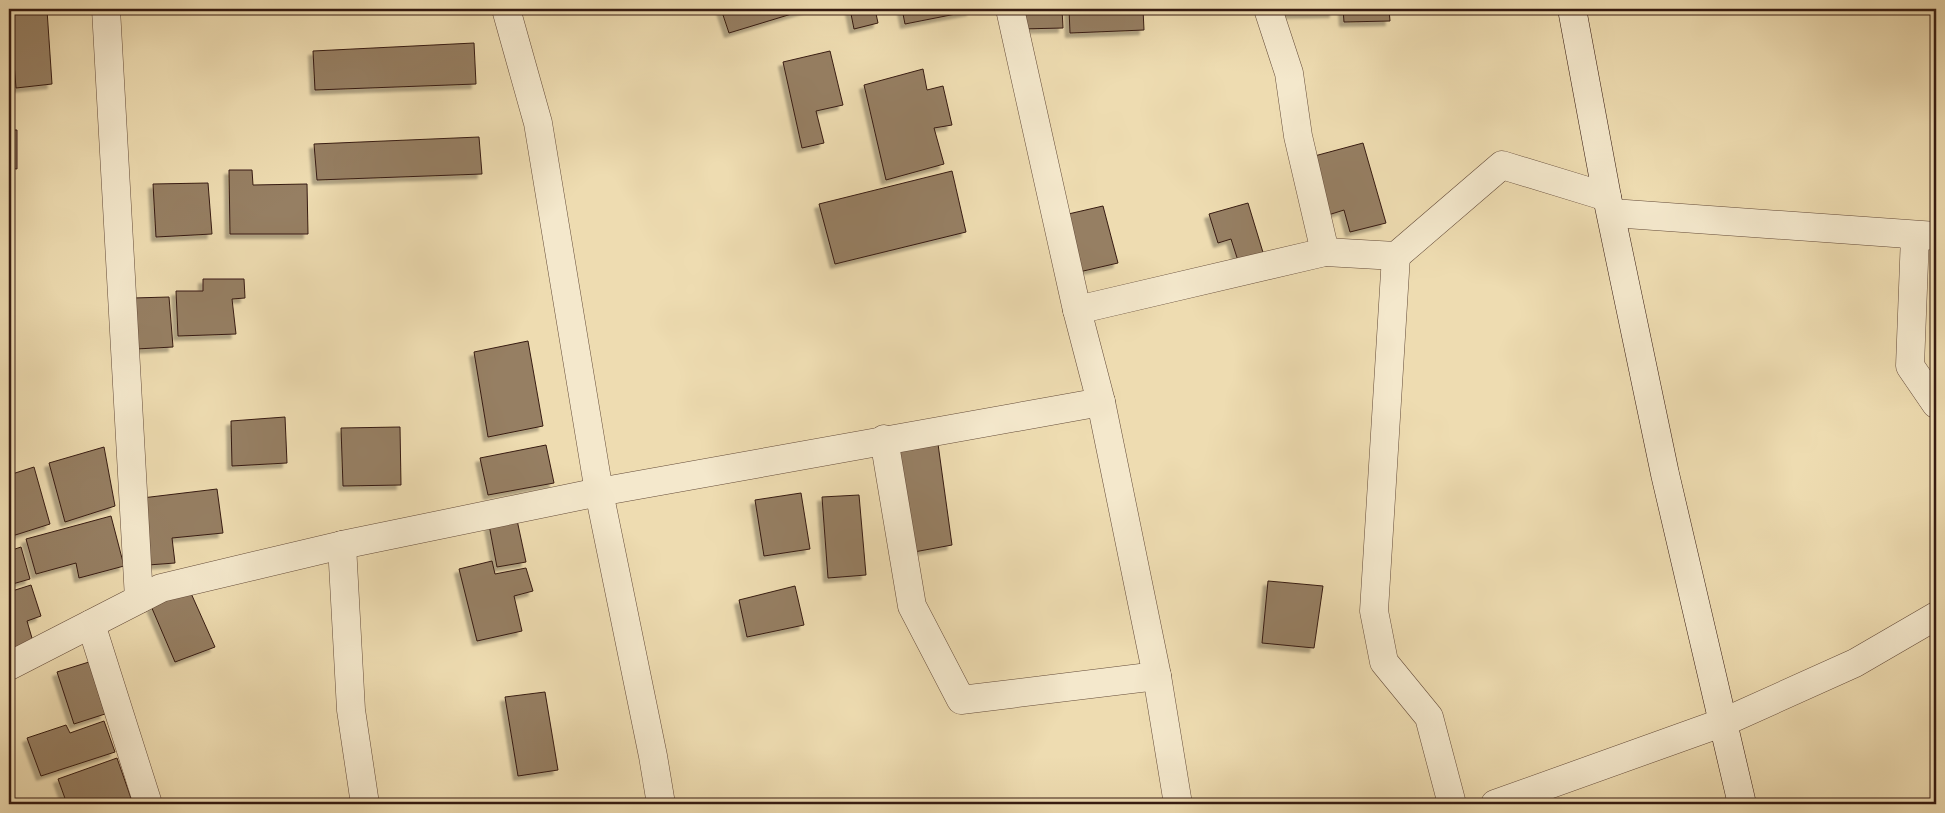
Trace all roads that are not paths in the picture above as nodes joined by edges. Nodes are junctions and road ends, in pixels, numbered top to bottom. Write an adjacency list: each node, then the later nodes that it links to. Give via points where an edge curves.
1 (106, 9): 16 (street)
2 (506, 9): 14 (street, via 538,123)
3 (1010, 9): 10 (street)
4 (1268, 9): 8 (street, via 1289,73 1298,136)
5 (1572, 9): 6 (street)
6 (1610, 205): 7 (street); 9 (street, via 1502,165); 21 (street, via 1664,474)
7 (1925, 236): 12 (street, via 1910,366)
8 (1326, 252): 9 (street); 10 (street)
9 (1396, 256): 26 (street, via 1374,611 1384,662 1429,717)
10 (1078, 310): 11 (street)
11 (1101, 402): 13 (street); 20 (street)
12 (1936, 404)
13 (884, 439): 14 (street); 20 (street, via 912,606 961,700)
14 (599, 492): 15 (street); 24 (street)
15 (342, 545): 16 (street, via 161,588); 23 (street, via 351,710)
16 (139, 599): 18 (street)
17 (1936, 616): 21 (street, via 1854,663)
18 (91, 624): 19 (street); 22 (street)
19 (9, 666)
20 (1157, 676): 25 (street)
21 (1724, 722): 27 (street); 28 (street)
22 (148, 804)
23 (365, 804)
24 (661, 804)
25 (1178, 804)
26 (1452, 804)
27 (1495, 804)
28 (1742, 804)

